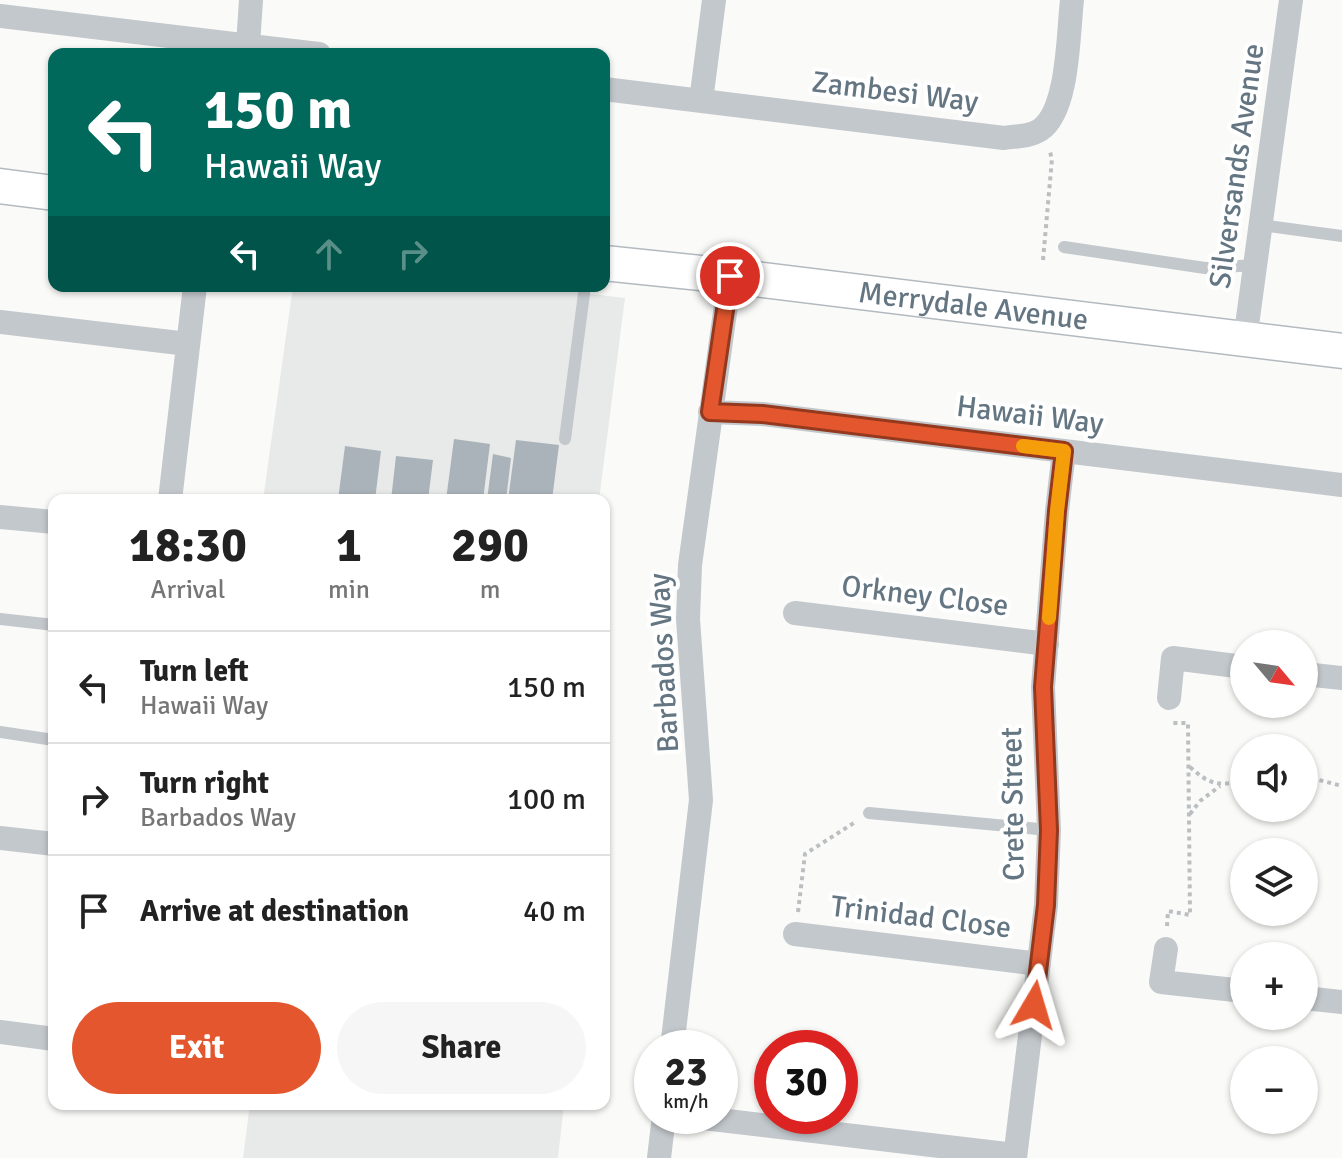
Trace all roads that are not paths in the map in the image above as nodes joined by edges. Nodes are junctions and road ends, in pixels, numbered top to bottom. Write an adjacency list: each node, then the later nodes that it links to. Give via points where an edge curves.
1 (251, 0): 6 (street)
2 (714, 0): 9 (street)
3 (1072, 0): 9 (street, Zambesi Way, via 1060,102 1051,120 1030,135 1004,138)
4 (1291, 0): 12 (street, Silversands Avenue)
5 (0, 16): 6 (street)
6 (248, 45): 7 (street)
7 (272, 48)
8 (610, 90): 9 (street, Zambesi Way)
9 (701, 101)
10 (0, 186): 11 (street)
11 (48, 192)
12 (1261, 225): 13 (lane); 16 (street, Silversands Avenue)
13 (1342, 236)
14 (1064, 247): 16 (lane, via 1205,268)
15 (610, 264): 17 (street, Merrydale Avenue)
16 (1256, 265): 21 (street, Silversands Avenue)
17 (730, 276): 21 (street, Merrydale Avenue); 24 (street, Barbados Way)
18 (194, 292): 22 (street)
19 (584, 292): 25 (lane)
20 (0, 322): 22 (street)
21 (1245, 340): 23 (street, Merrydale Avenue)
22 (188, 344): 28 (street)
23 (1342, 351)
24 (710, 412): 26 (street, Hawaii Way); 51 (street, Barbados Way, via 689,591 701,800)
25 (565, 439)
26 (1064, 451): 27 (street, Hawaii Way); 34 (street, Crete Street)
27 (1342, 485)
28 (171, 494)
29 (0, 517): 30 (street)
30 (48, 521)
31 (795, 613): 34 (street, Orkney Close)
32 (0, 619): 33 (lane)
33 (48, 624)
34 (1047, 644): 42 (street, Crete Street, via 1043,687)
35 (1230, 665): 38 (street, via 1173,658)
36 (1318, 675): 37 (street)
37 (1342, 678)
38 (1169, 698)
39 (0, 732): 40 (lane)
40 (48, 739)
41 (869, 813): 42 (lane)
42 (1049, 830): 47 (street, Crete Street)
43 (0, 838): 44 (street)
44 (48, 843)
45 (795, 934): 47 (street, Trinidad Close)
46 (1166, 949): 48 (street, via 1161,982)
47 (1039, 964): 56 (street, Crete Street)
48 (1230, 989)
49 (1318, 999): 50 (street)
50 (1342, 1002)
51 (674, 1030)
52 (0, 1032): 53 (street)
53 (48, 1038)
54 (738, 1122): 56 (street)
55 (662, 1134): 57 (street)
56 (1015, 1156)
57 (659, 1158)

